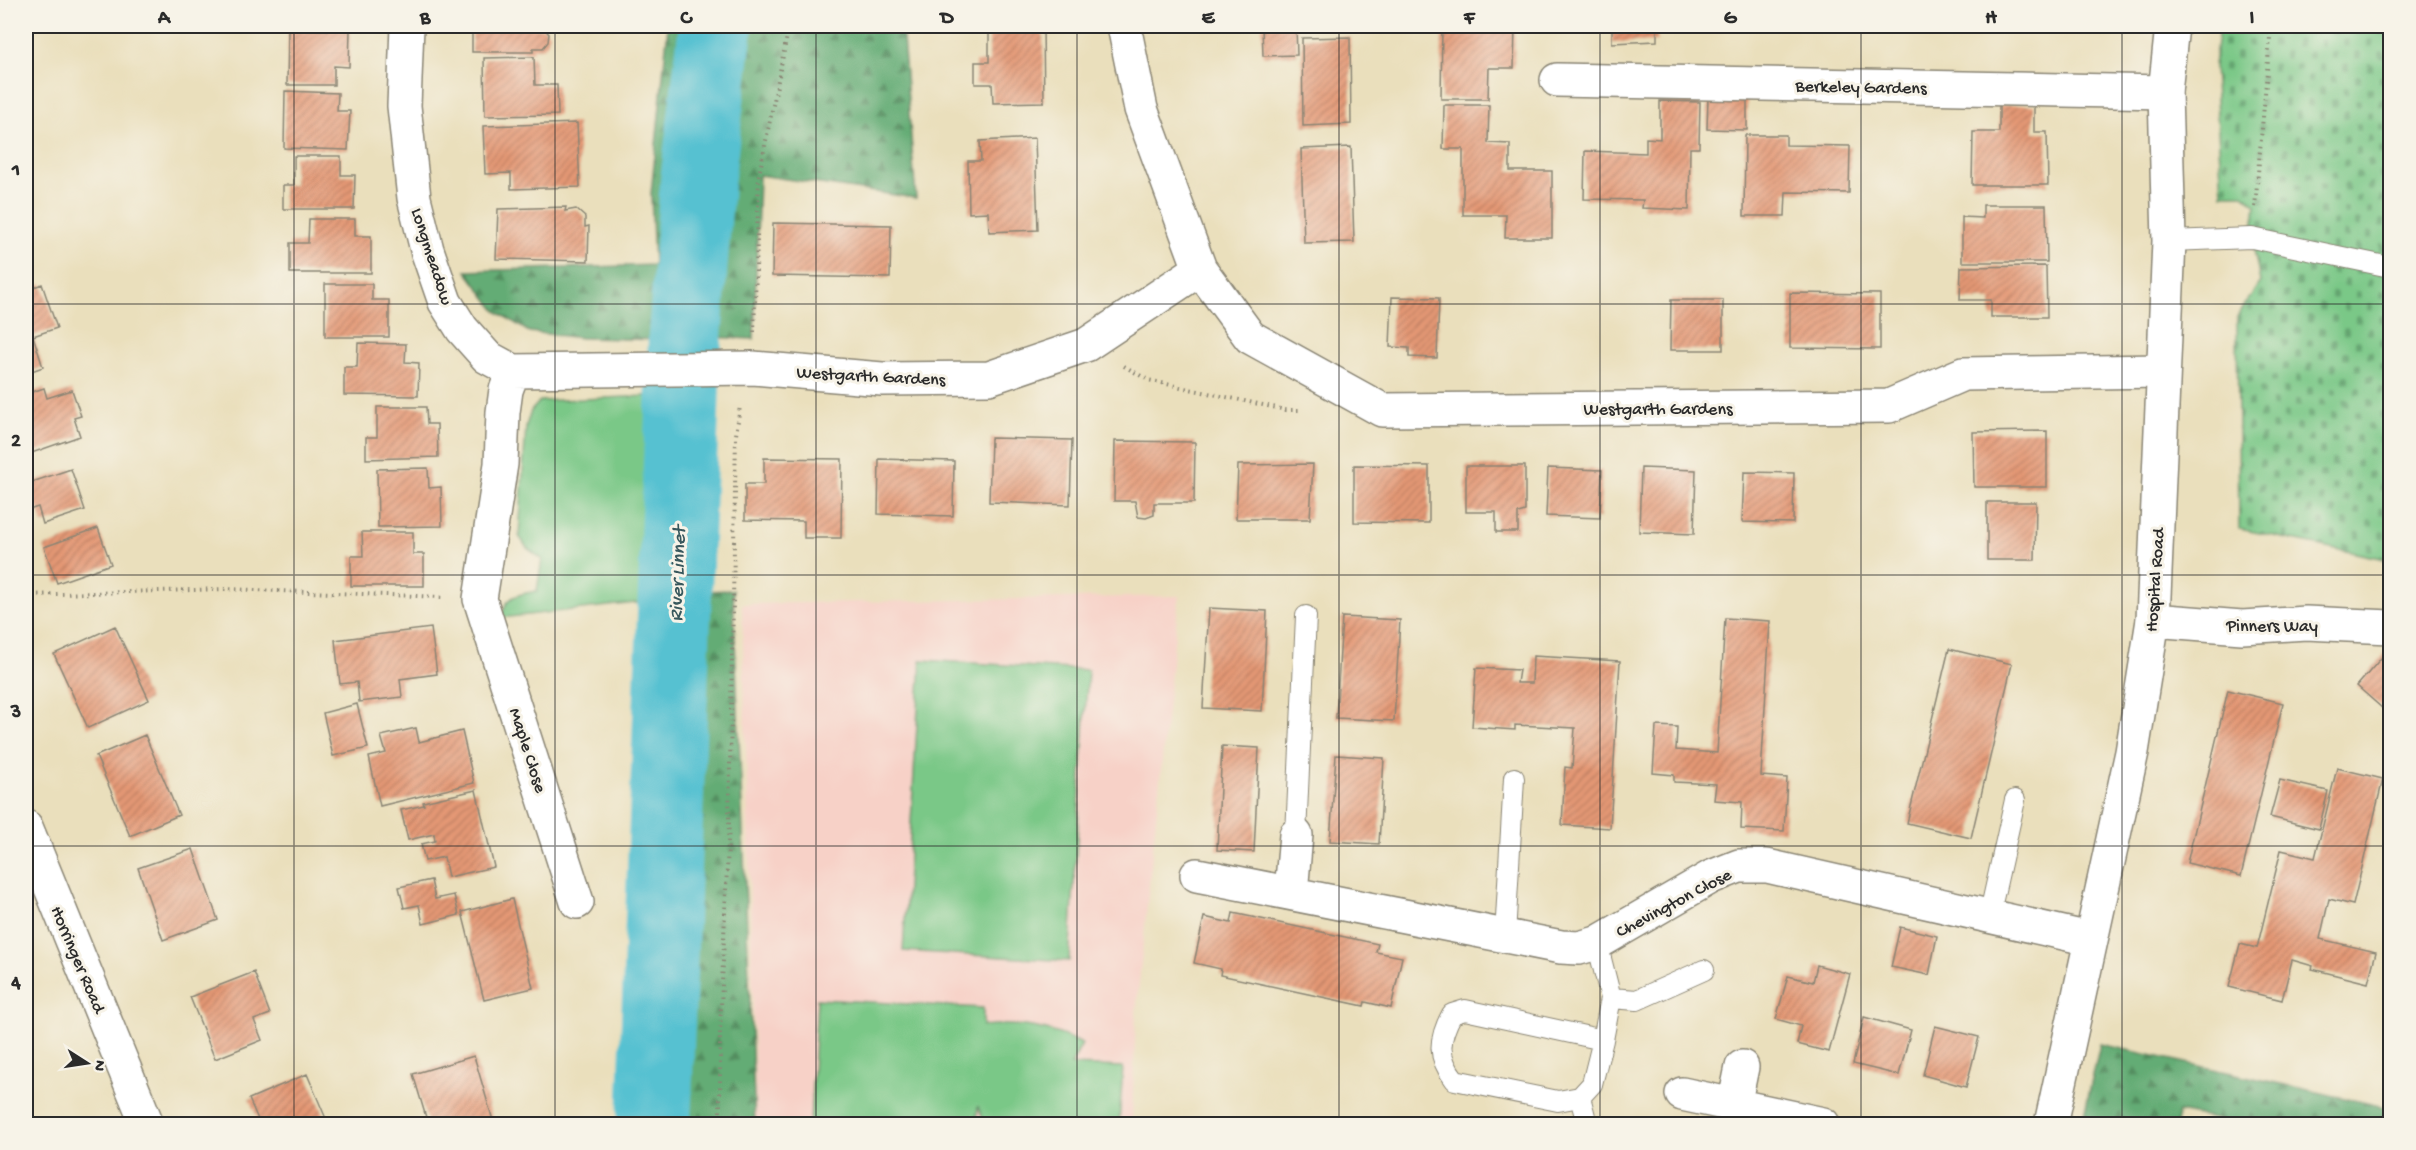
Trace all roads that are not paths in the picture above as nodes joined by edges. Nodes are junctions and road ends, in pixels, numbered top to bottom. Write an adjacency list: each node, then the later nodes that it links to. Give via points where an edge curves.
1 (407, 26): 10 (street, Longmeadow, via 404,106 414,198 427,250 445,302 462,329 488,357)
2 (1124, 26): 8 (street, Westgarth Gardens, via 1141,109)
3 (2172, 26): 5 (street, Hospital Road)
4 (1557, 80): 5 (street, Berkeley Gardens)
5 (2165, 92): 6 (street, Hospital Road)
6 (2169, 241): 7 (lane, via 2252,238); 9 (street, Hospital Road)
7 (2391, 267)
8 (1200, 269): 9 (street, Westgarth Gardens, via 1250,338 1382,410 1889,406 1964,374); 10 (street, Westgarth Gardens, via 1086,345 989,378 882,379 753,368)
9 (2163, 371): 12 (street, Hospital Road)
10 (513, 372): 20 (street, Maple Close, via 506,390 501,464 480,599)
11 (1306, 616): 17 (lane)
12 (2153, 620): 13 (street, Pinners Way, via 2242,627 2306,623); 23 (street, Hospital Road, via 2132,752)
13 (2391, 627)
14 (1514, 778): 22 (lane)
15 (2015, 800): 21 (lane)
16 (26, 827): 32 (street, Horringer Road)
17 (1296, 836): 19 (street)
18 (1197, 875): 19 (street, Chevington Close)
19 (1291, 892): 22 (street, Chevington Close)
20 (577, 902)
21 (1989, 916): 23 (street, Chevington Close); 24 (street, Chevington Close, via 1767,866 1739,866 1711,877)
22 (1505, 936): 24 (street, Chevington Close, via 1561,947)
23 (2090, 939): 35 (street, Hospital Road)
24 (1597, 943): 26 (lane)
25 (1704, 970): 26 (lane, via 1636,1000)
26 (1611, 998): 27 (lane)
27 (1603, 1040): 30 (lane, via 1592,1084); 30 (lane, via 1465,1010 1452,1014 1446,1026 1441,1050 1444,1066 1455,1080 1558,1101)
28 (1742, 1067): 31 (street)
29 (1682, 1094): 31 (street)
30 (1580, 1097): 33 (lane)
31 (1734, 1106): 34 (street)
32 (147, 1125)
33 (1587, 1125)
34 (1823, 1125)
35 (2051, 1125)

